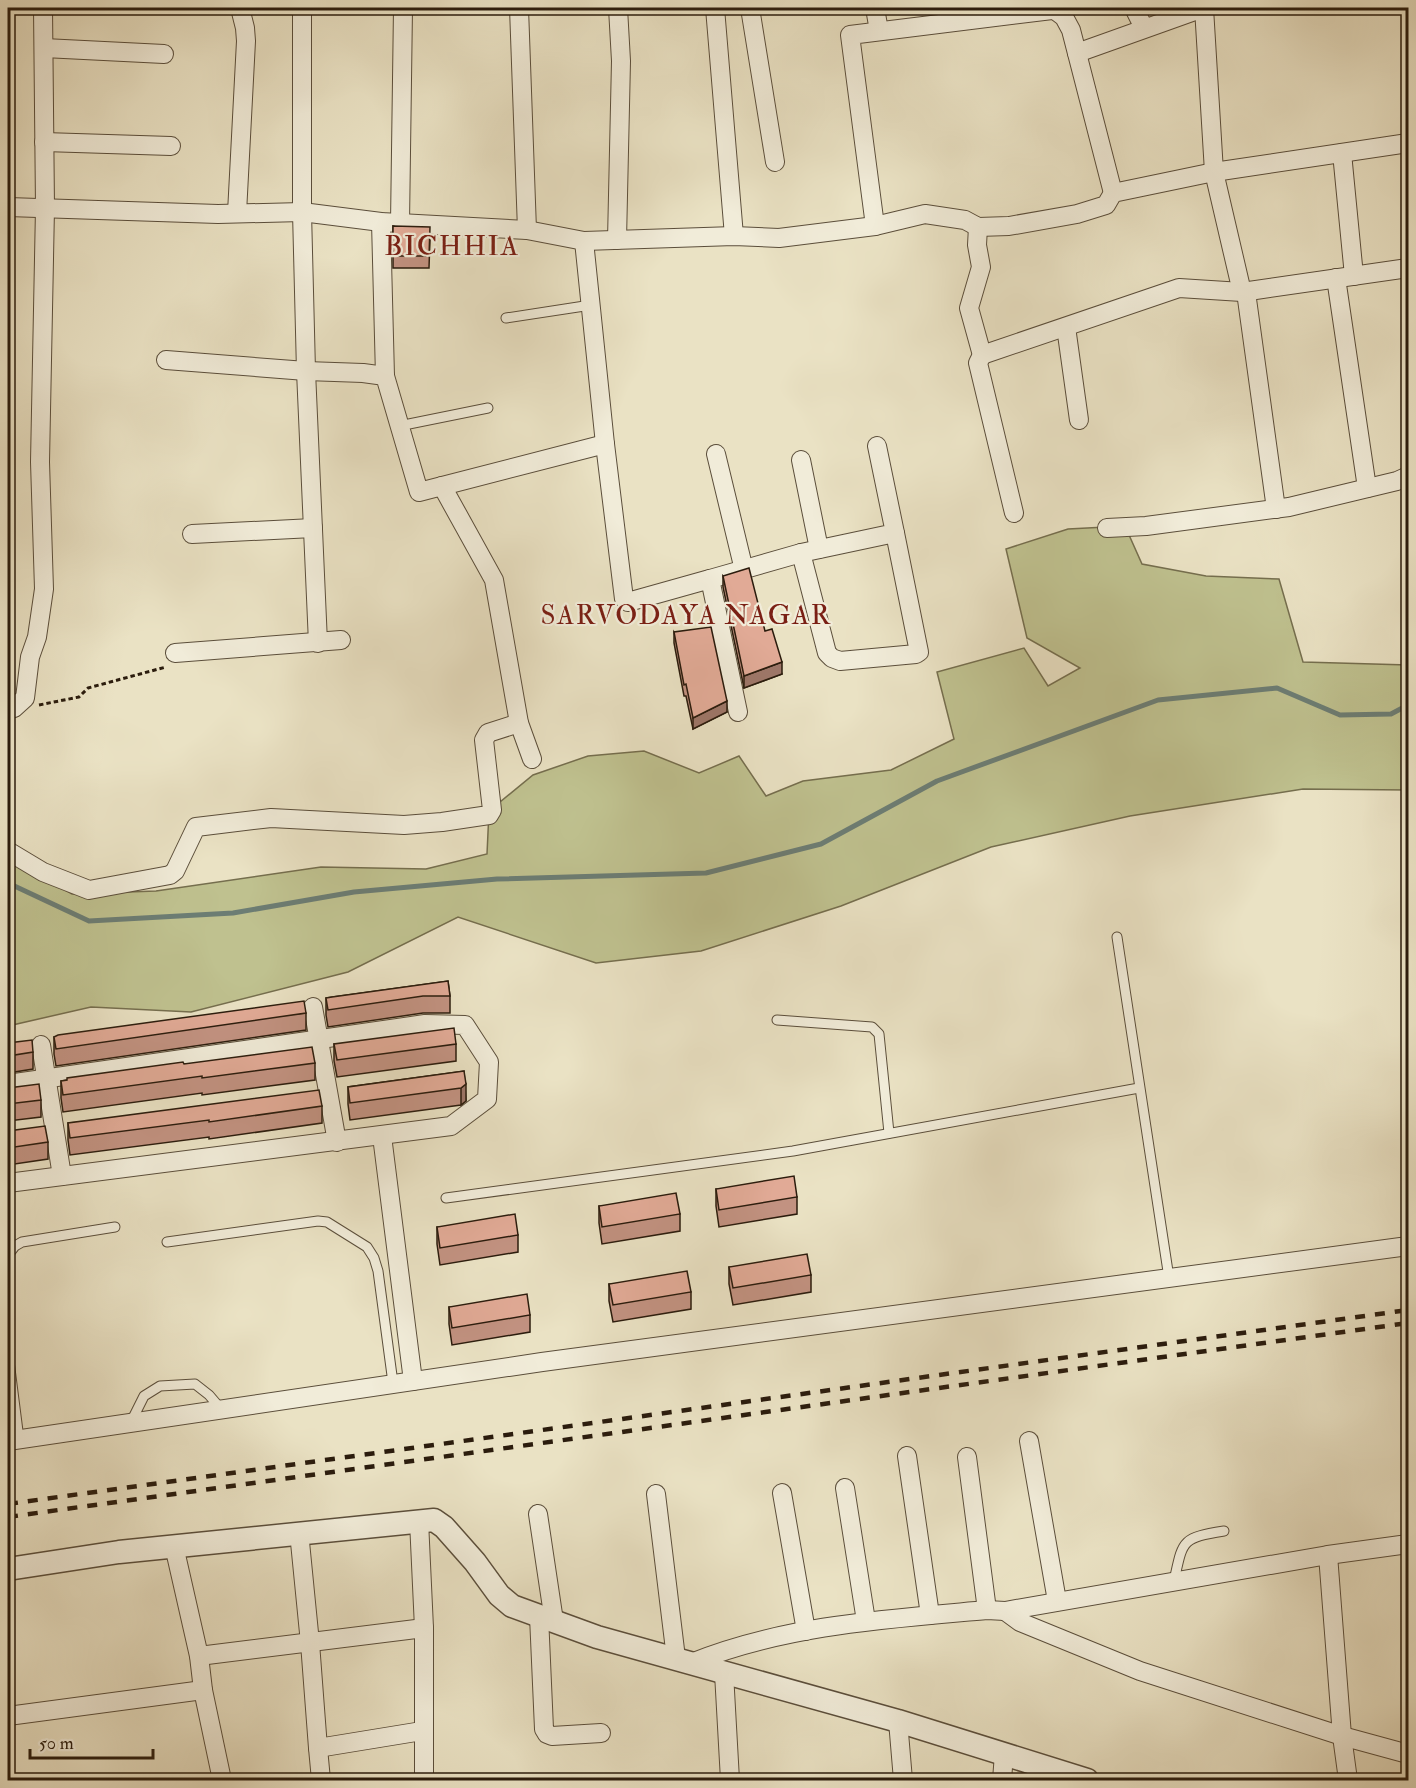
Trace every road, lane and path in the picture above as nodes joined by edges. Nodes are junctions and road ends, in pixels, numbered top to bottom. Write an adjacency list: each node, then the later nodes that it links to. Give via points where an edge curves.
1 (43, 8): 15 (street)
2 (240, 8): 28 (street, via 246,42)
3 (302, 8): 27 (street)
4 (403, 8): 30 (street)
5 (519, 8): 33 (street)
6 (618, 8): 35 (street)
7 (716, 8): 34 (street)
8 (750, 8): 22 (street)
9 (875, 8): 14 (street)
10 (1134, 8): 13 (street)
11 (1203, 8): 13 (street); 23 (street)
12 (1052, 9): 14 (street); 16 (street, via 1064,17)
13 (1144, 28): 16 (street)
14 (879, 32): 31 (street, via 850,35)
15 (44, 48): 17 (street); 18 (street)
16 (1077, 52): 24 (street)
17 (164, 54)
18 (44, 142): 20 (street); 26 (street)
19 (1408, 143): 21 (street)
20 (171, 146)
21 (1342, 153): 23 (street); 38 (street)
22 (775, 162)
23 (1214, 172): 24 (street); 40 (street)
24 (1113, 193): 32 (street, via 1106,205 1077,214)
25 (8, 207): 26 (street)
26 (45, 208): 28 (street); 70 (street, via 40,462 44,589)
27 (302, 212): 28 (street); 29 (street); 46 (street)
28 (237, 213)
29 (381, 222): 30 (street); 47 (street)
30 (400, 223): 33 (street)
31 (875, 226): 32 (street, via 925,214 965,220); 34 (street, via 779,238)
32 (978, 228): 44 (street, via 981,267 969,308)
33 (526, 230): 36 (street)
34 (734, 236): 35 (street)
35 (618, 240): 36 (street)
36 (584, 241): 41 (street)
37 (1408, 268): 38 (street)
38 (1354, 276): 39 (street)
39 (1336, 278): 40 (street); 57 (street)
40 (1244, 292): 43 (street, via 1179,288); 58 (street)
41 (591, 305): 42 (lane); 51 (street)
42 (506, 318)
43 (1066, 327): 44 (street); 49 (street)
44 (982, 355): 59 (street, via 978,363)
45 (166, 360): 46 (street)
46 (306, 371): 47 (street); 60 (street)
47 (385, 376): 50 (street)
48 (488, 408): 50 (lane)
49 (1079, 420)
50 (399, 426): 56 (street, via 419,492)
51 (605, 444): 56 (street); 66 (street, via 626,602)
52 (877, 446): 62 (street)
53 (716, 454): 65 (street)
54 (801, 460): 64 (street)
55 (1408, 477): 57 (street)
56 (442, 486): 73 (street, via 494,580)
57 (1367, 488): 58 (street)
58 (1276, 508): 61 (street)
59 (1014, 513)
60 (313, 528): 63 (street); 68 (street)
61 (1107, 528)
62 (895, 533): 64 (street); 64 (street, via 919,652 916,654 840,661 832,658 827,652)
63 (192, 534)
64 (810, 551): 65 (street)
65 (744, 570): 66 (street)
66 (710, 579): 72 (street)
67 (341, 640): 68 (street)
68 (318, 643): 69 (street)
69 (175, 653): 70 (path, via 165,668 88,688 79,697 35,706)
70 (25, 698): 71 (street)
71 (8, 710)
72 (738, 711)
73 (519, 723): 74 (street); 75 (street, via 488,733 484,740 492,810 489,815 404,825 271,818 199,827 194,829 170,875 89,890 43,872)
74 (532, 759)
75 (8, 851)
76 (1117, 937): 83 (lane)
77 (313, 1007): 79 (street)
78 (777, 1020): 84 (lane, via 876,1029)
79 (319, 1039): 81 (street); 85 (street, via 425,1024 465,1025 489,1062 487,1099 451,1126); 86 (street)
80 (41, 1045): 81 (street)
81 (46, 1078): 82 (street); 87 (street)
82 (8, 1084)
83 (1139, 1088): 84 (lane); 94 (lane)
84 (889, 1133): 89 (lane, via 793,1151)
85 (382, 1136): 86 (street); 96 (street)
86 (338, 1142): 87 (street)
87 (62, 1176): 88 (street)
88 (8, 1183)
89 (446, 1198)
90 (115, 1227): 93 (lane, via 22,1242)
91 (167, 1242): 97 (lane, via 327,1222 367,1247 374,1258)
92 (1408, 1246): 94 (street)
93 (8, 1255)
94 (1169, 1278): 96 (street)
95 (8, 1353): 100 (lane)
96 (413, 1381): 97 (street)
97 (393, 1383): 98 (street)
98 (221, 1409): 99 (street); 99 (lane, via 195,1384 160,1386 144,1396)
99 (131, 1422): 100 (street)
100 (13, 1440)
101 (1029, 1441): 116 (street)
102 (907, 1456): 118 (street)
103 (967, 1457): 117 (street)
104 (845, 1488): 120 (street)
105 (782, 1492): 122 (street)
106 (656, 1494): 125 (street)
107 (537, 1514): 119 (street)
108 (419, 1521): 110 (street); 119 (street, via 434,1520 444,1527 512,1606); 121 (street)
109 (1224, 1531): 115 (lane, via 1189,1539 1180,1554)
110 (299, 1532): 112 (street); 123 (street)
111 (1408, 1544): 113 (street)
112 (174, 1546): 114 (street); 124 (street)
113 (1328, 1555): 115 (street); 132 (street)
114 (8, 1569)
115 (1174, 1581): 116 (street)
116 (1057, 1601): 117 (street)
117 (996, 1611): 118 (street); 132 (street, via 1140,1671)
118 (930, 1615): 120 (street)
119 (547, 1619): 125 (street); 131 (street, via 544,1728 552,1736)
120 (866, 1621): 122 (street)
121 (424, 1629): 123 (street); 130 (street)
122 (806, 1631): 125 (street)
123 (310, 1643): 124 (street); 133 (street)
124 (199, 1656): 127 (street)
125 (683, 1660): 126 (street)
126 (724, 1672): 129 (street); 139 (street)
127 (203, 1690): 128 (street); 136 (street)
128 (8, 1716)
129 (898, 1721): 134 (street); 140 (street)
130 (422, 1731): 133 (street); 138 (street)
131 (601, 1733)
132 (1341, 1736): 135 (street); 143 (street)
133 (318, 1748): 137 (street)
134 (1004, 1754): 141 (street); 142 (street)
135 (1408, 1754)
136 (222, 1780)
137 (321, 1780)
138 (424, 1780)
139 (730, 1780)
140 (903, 1780)
141 (1002, 1780)
142 (1087, 1780)
143 (1348, 1780)

